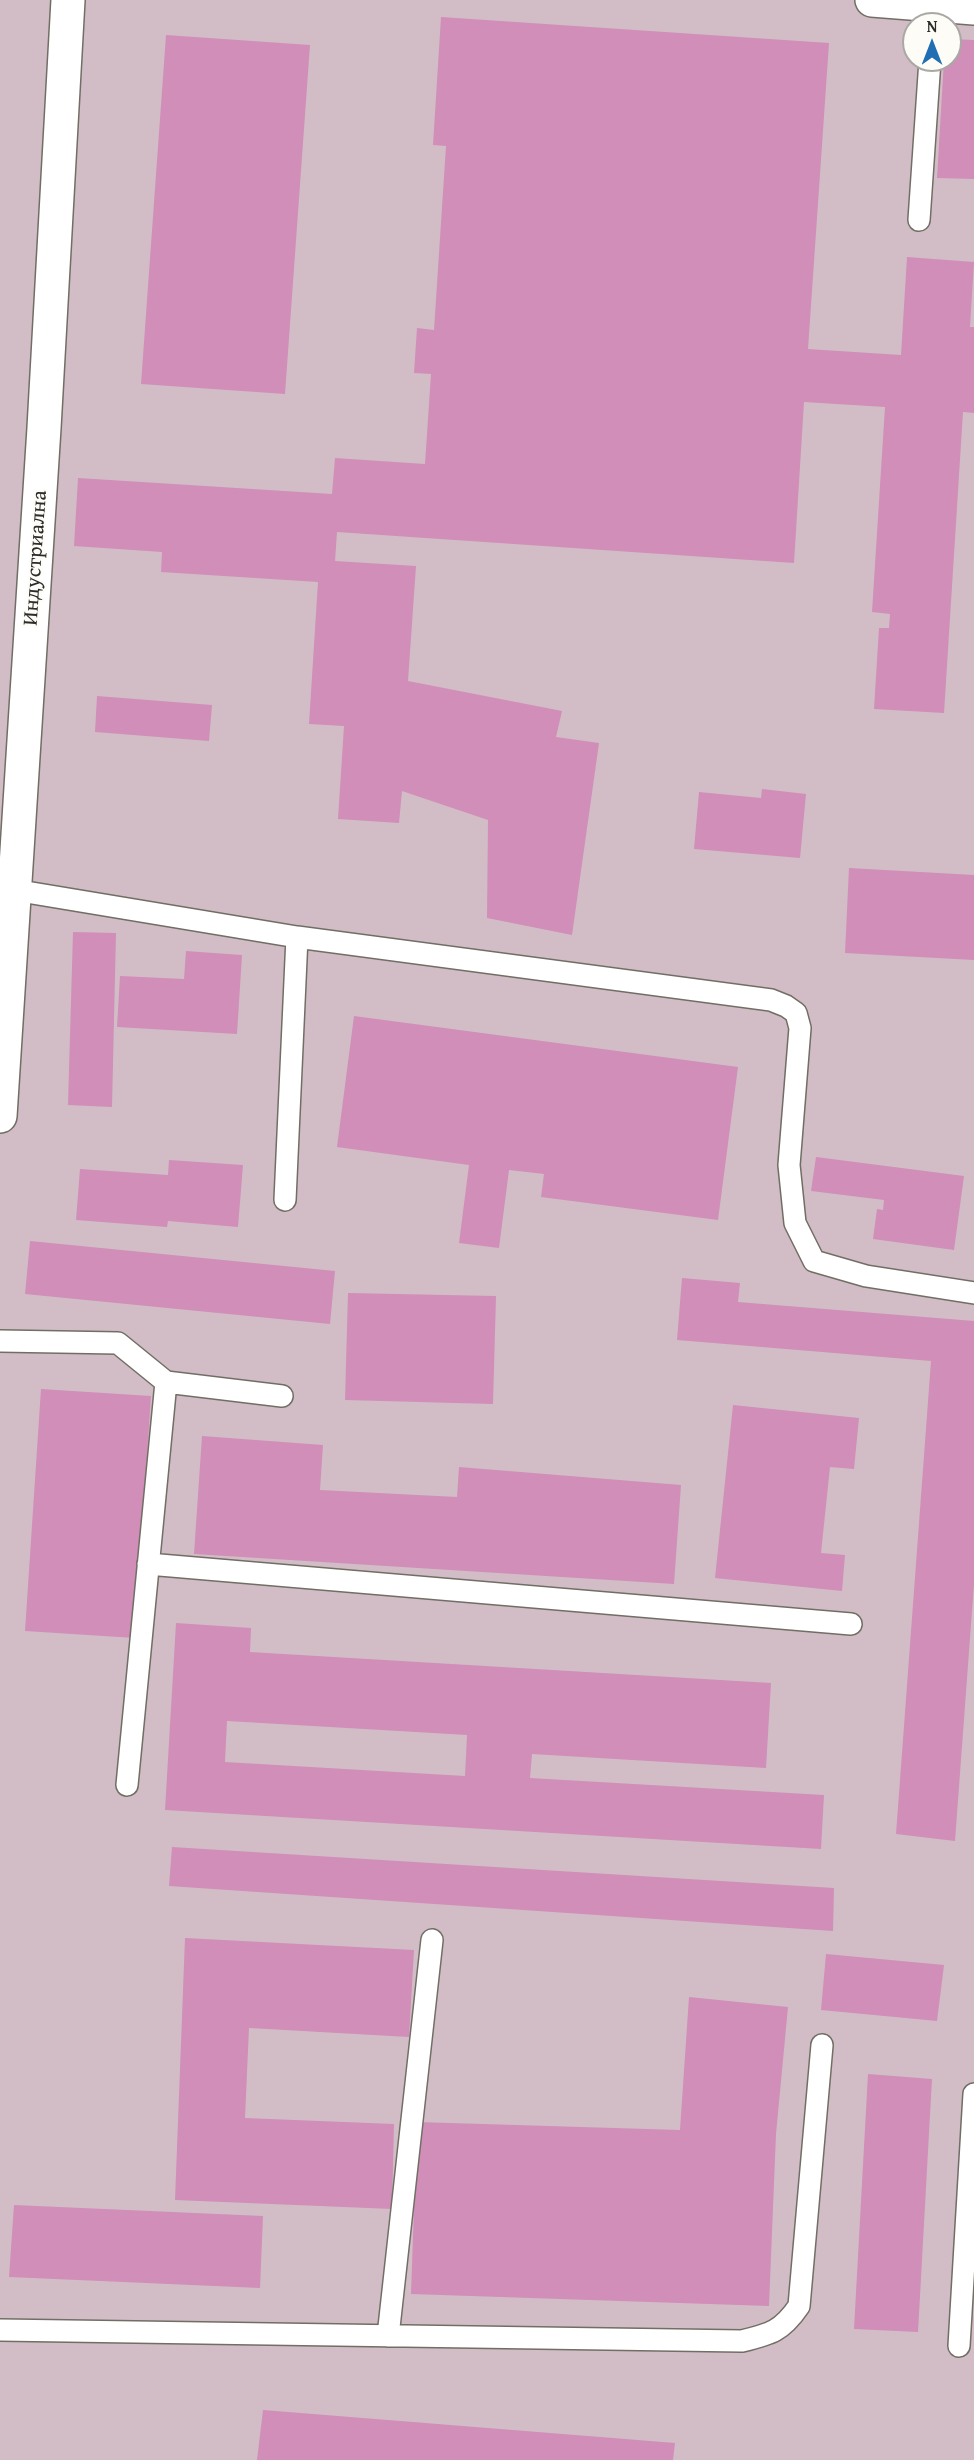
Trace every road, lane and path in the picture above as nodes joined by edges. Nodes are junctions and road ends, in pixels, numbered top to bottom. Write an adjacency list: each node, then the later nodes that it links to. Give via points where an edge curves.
1 (68, 0): 8 (street, Индустриална)
2 (872, 0): 4 (street)
3 (974, 8): 5 (street)
4 (924, 12)
5 (947, 12)
6 (929, 72): 7 (lane)
7 (919, 220)
8 (14, 890): 9 (lane); 10 (street, Индустриална)
9 (297, 937): 11 (lane); 12 (lane, via 771,1000 786,1006 796,1013 800,1028 789,1165 795,1223 814,1261 866,1276)
10 (0, 1116)
11 (285, 1200)
12 (974, 1293)
13 (0, 1341): 14 (lane, via 118,1343)
14 (166, 1382): 15 (lane); 16 (lane)
15 (282, 1396)
16 (148, 1564): 17 (lane); 18 (lane)
17 (851, 1624)
18 (127, 1785)
19 (432, 1940): 23 (lane)
20 (822, 2045): 23 (lane, via 799,2306 788,2322 772,2334 742,2341)
21 (974, 2094): 24 (lane)
22 (0, 2330): 23 (lane)
23 (388, 2336)
24 (959, 2346)

